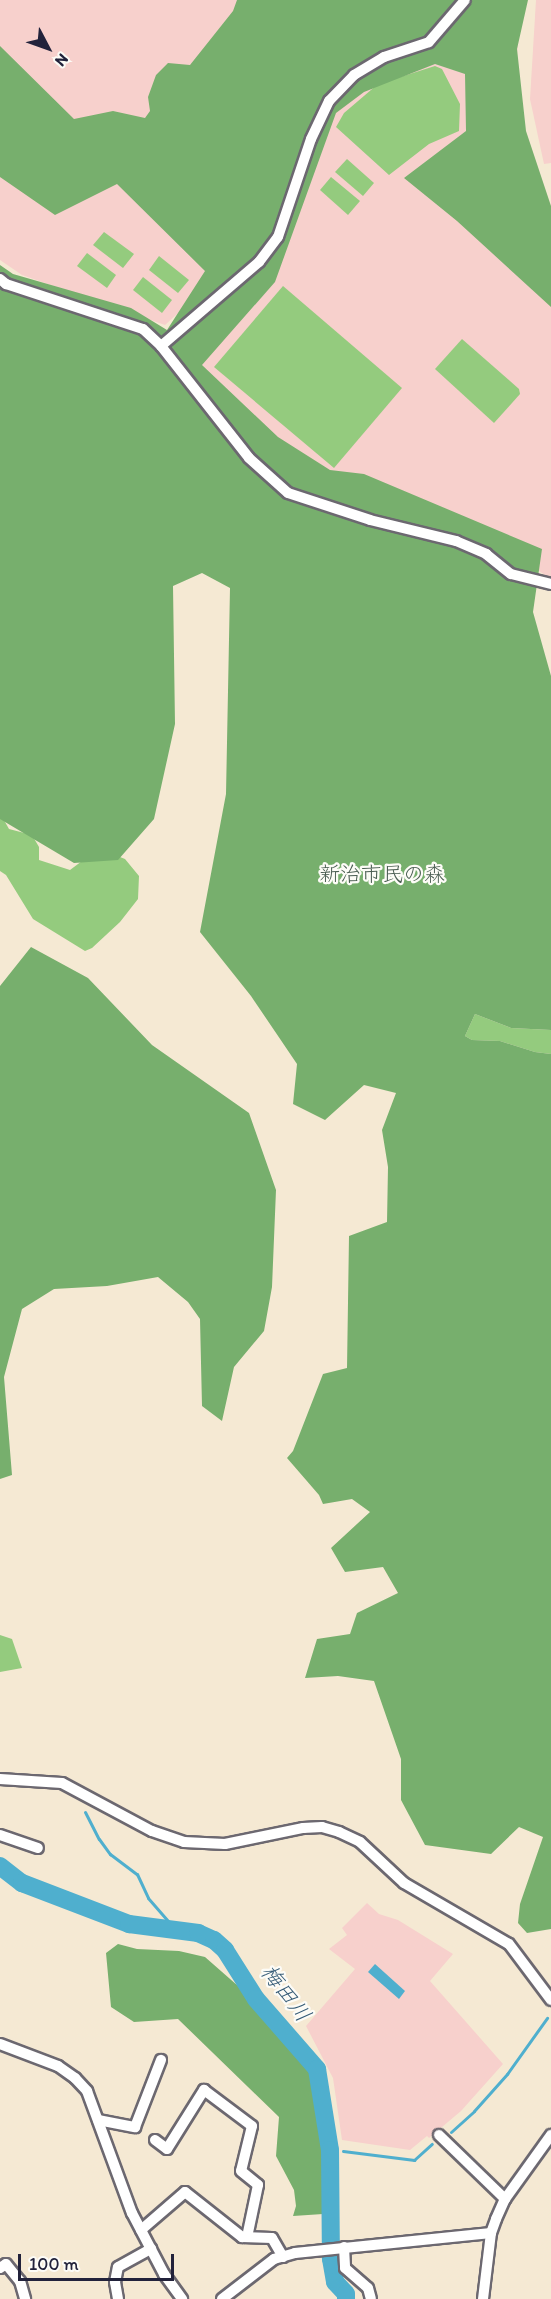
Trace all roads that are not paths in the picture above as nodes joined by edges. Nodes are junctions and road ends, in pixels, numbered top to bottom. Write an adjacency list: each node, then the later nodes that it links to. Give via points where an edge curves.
1 (465, 0): 3 (street, via 429,42 384,57 354,75 329,101 311,139 278,237 259,262)
2 (0, 279): 3 (street, via 143,329)
3 (161, 346): 4 (street, via 249,458 288,493 370,520 456,541 486,554 511,574)
4 (551, 584)
5 (0, 1779): 8 (street, via 62,1783 152,1831 184,1842 225,1844 303,1828 322,1827 339,1832 360,1842 404,1883 509,1944)
6 (0, 1835): 7 (street)
7 (38, 1848)
8 (551, 2000)
9 (0, 2044): 11 (street, via 58,2066 75,2078 87,2091)
10 (161, 2060): 11 (street, via 135,2127)
11 (98, 2121): 16 (street)
12 (551, 2134): 15 (street)
13 (439, 2135): 15 (street)
14 (155, 2140): 18 (street, via 167,2149 204,2090 252,2126 241,2171 258,2185)
15 (505, 2199): 17 (street)
16 (141, 2230): 18 (street, via 184,2192); 20 (street)
17 (491, 2233): 19 (street); 28 (street)
18 (247, 2237): 21 (street, via 272,2238)
19 (342, 2247): 21 (street); 27 (street, via 345,2268 368,2288)
20 (151, 2249): 24 (street, via 117,2267); 25 (street)
21 (283, 2257): 26 (street, via 254,2272)
22 (0, 2268): 23 (street, via 6,2264 20,2281)
23 (25, 2299)
24 (118, 2299)
25 (182, 2299)
26 (222, 2299)
27 (371, 2299)
28 (483, 2299)

